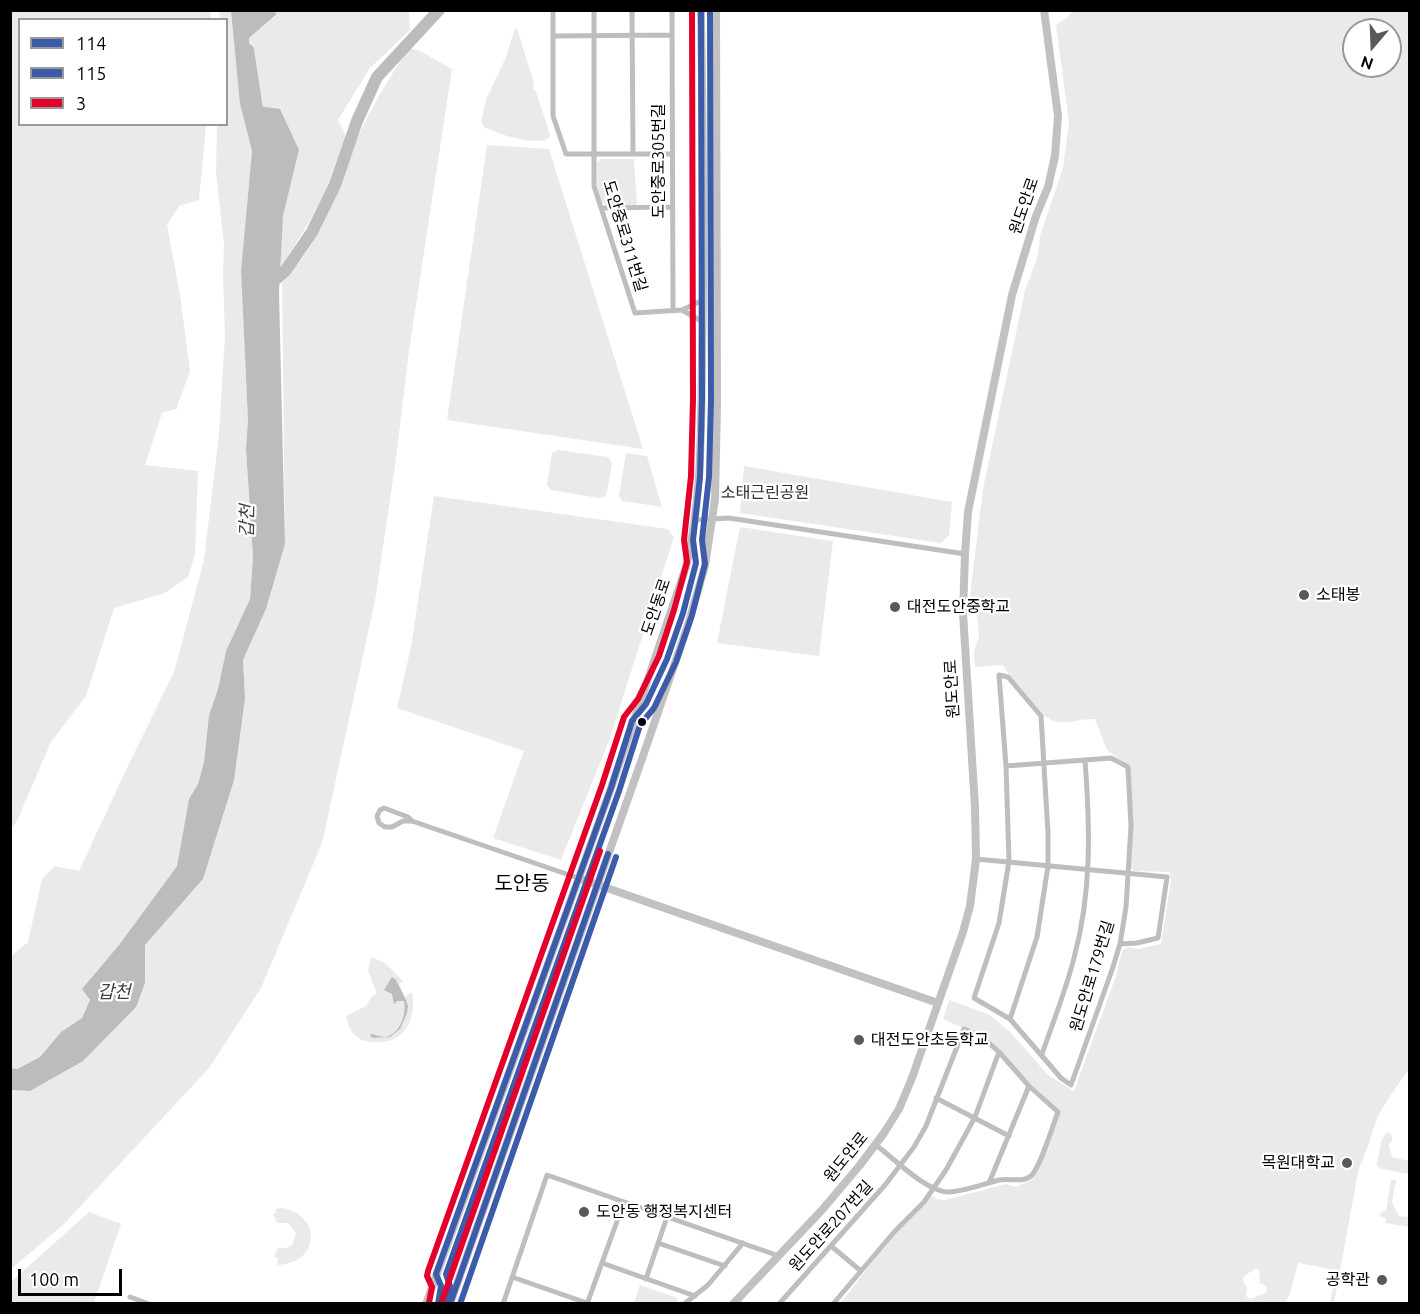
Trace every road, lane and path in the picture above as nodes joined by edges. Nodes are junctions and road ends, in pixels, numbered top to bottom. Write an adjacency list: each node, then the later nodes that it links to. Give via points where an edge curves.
1 (553, 10): 9 (street)
2 (594, 10): 10 (street, 도안중로311번길)
3 (632, 10): 11 (street, 도안중로305번길)
4 (672, 10): 8 (street, 도안중로305번길)
5 (701, 10): 17 (main road, 도안동로)
6 (716, 10): 21 (main road, 도안동로, via 717,404)
7 (1044, 10): 23 (main road, 원도안로, via 1058,116 1055,156 1010,304 968,512)
8 (672, 35): 11 (street); 14 (street, 도안중로305번길)
9 (553, 36): 10 (street); 12 (street, via 553,116 566,154)
10 (593, 36): 11 (street); 12 (street, 도안중로311번길)
11 (632, 36): 13 (street, 도안중로305번길)
12 (593, 154): 13 (street); 16 (street, 도안중로311번길, via 594,186)
13 (633, 154): 14 (street)
14 (672, 154): 15 (street, 도안중로305번길)
15 (672, 207): 16 (street); 19 (street, 도안중로305번길)
16 (601, 208): 19 (street, 도안중로311번길, via 635,313)
17 (703, 300): 18 (street, 도안중로311번길); 20 (main road, 도안동로)
18 (682, 310): 19 (street, 도안중로311번길); 20 (street)
19 (673, 311)
20 (703, 322): 22 (main road, 도안동로)
21 (713, 518): 22 (street); 23 (street); 34 (main road, 도안동로, via 705,566 688,625)
22 (696, 519): 33 (main road, 도안동로, via 686,567)
23 (965, 554): 28 (main road, 원도안로, via 963,613)
24 (1085, 760): 25 (street, 원도안로179번길); 31 (street, 원도안로179번길); 32 (street, 원도안로179번길, via 1111,758 1128,767)
25 (1044, 764): 26 (street, 원도안로179번길); 26 (street, via 1041,716 1008,677 999,675); 30 (street)
26 (1006, 766): 29 (street)
27 (412, 821): 27 (street, via 384,808 377,816 385,827); 33 (street)
28 (976, 859): 29 (street); 36 (main road, 원도안로, via 966,920)
29 (1009, 861): 30 (street); 37 (street, via 999,923 974,998)
30 (1048, 866): 31 (street); 37 (street, via 1037,937)
31 (1089, 870): 32 (street); 39 (street, 원도안로179번길, via 1075,956)
32 (1130, 873): 35 (street, 원도안로179번길); 35 (street, via 1167,877 1158,938)
33 (578, 878): 34 (main road); 63 (main road, 도안동로)
34 (597, 884): 36 (main road); 64 (main road, 도안동로)
35 (1120, 944): 39 (street, 원도안로179번길, via 1071,1085)
36 (938, 1003): 44 (main road, 원도안로, via 899,1109)
37 (1010, 1020): 39 (street)
38 (999, 1052): 40 (street, 원도안로207번길); 41 (street, 원도안로207번길, via 982,1037 964,1029); 42 (street)
39 (1042, 1054)
40 (1029, 1086): 43 (street); 46 (street, 원도안로207번길, via 1058,1112 1040,1159 1030,1177)
41 (936, 1098): 42 (street); 45 (street, 원도안로207번길, via 926,1126)
42 (975, 1117): 43 (street); 47 (street)
43 (1009, 1136): 46 (street)
44 (876, 1145): 45 (street); 53 (main road, 원도안로)
45 (902, 1165): 47 (street); 52 (street, 원도안로207번길)
46 (989, 1183): 47 (street, 원도안로207번길, via 949,1192)
47 (933, 1189): 56 (street)
48 (624, 1202): 49 (street); 54 (street); 57 (street, via 547,1175)
49 (667, 1217): 50 (street); 51 (street)
50 (658, 1243): 55 (street); 58 (street)
51 (743, 1243): 53 (street); 55 (street)
52 (831, 1246): 56 (street); 68 (street, 원도안로207번길)
53 (779, 1256): 67 (main road, 원도안로)
54 (602, 1263): 58 (street); 61 (street)
55 (725, 1266): 59 (street)
56 (861, 1271): 69 (street)
57 (512, 1277): 61 (street); 65 (street)
58 (646, 1279): 59 (street)
59 (695, 1296): 66 (street)
60 (130, 1297): 62 (street)
61 (587, 1303)
62 (149, 1304)
63 (426, 1304)
64 (450, 1304)
65 (503, 1304)
66 (684, 1304)
67 (733, 1304)
68 (779, 1304)
69 (833, 1304)

